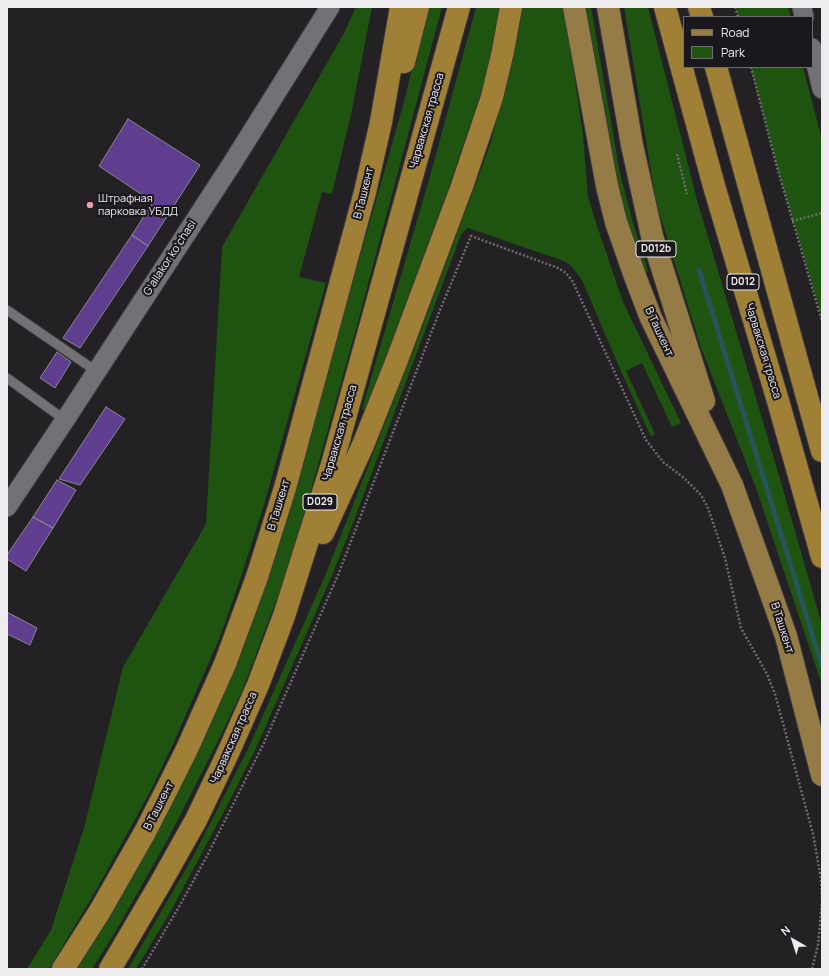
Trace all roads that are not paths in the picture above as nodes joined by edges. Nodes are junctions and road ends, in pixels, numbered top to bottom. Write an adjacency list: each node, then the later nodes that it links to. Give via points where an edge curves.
1 (330, 7): 14 (street, Gʻallakor koʻchasi)
2 (401, 7): 12 (highway, В Ташкент)
3 (418, 7): 12 (highway, via 406,58)
4 (459, 7): 21 (highway, Чарвакская трасса / D029, via 333,461)
5 (511, 7): 21 (highway, via 492,97 429,274 363,445)
6 (574, 7): 18 (main road, В Ташкент, via 607,186 626,251 651,318)
7 (608, 7): 18 (main road, В Ташкент / D012b, via 632,145 652,236)
8 (665, 7): 20 (highway, Чарвакская трасса / D012, via 714,186)
9 (813, 52): 11 (street)
10 (716, 68): 17 (highway, D012)
11 (822, 89)
12 (381, 122): 25 (highway, В Ташкент, via 285,488 242,620 206,707 145,832)
13 (7, 310): 14 (lane)
14 (96, 371): 16 (street, Gʻallakor koʻchasi)
15 (7, 378): 16 (lane)
16 (65, 420): 19 (street, Gʻallakor koʻchasi)
17 (822, 451)
18 (732, 485): 22 (main road, В Ташкент)
19 (7, 507)
20 (822, 557)
21 (284, 616): 26 (highway, Чарвакская трасса / D029, via 255,692 196,820)
22 (786, 636): 23 (main road); 24 (main road, В Ташкент)
23 (822, 729)
24 (822, 775)
25 (63, 969)
26 (110, 969)

